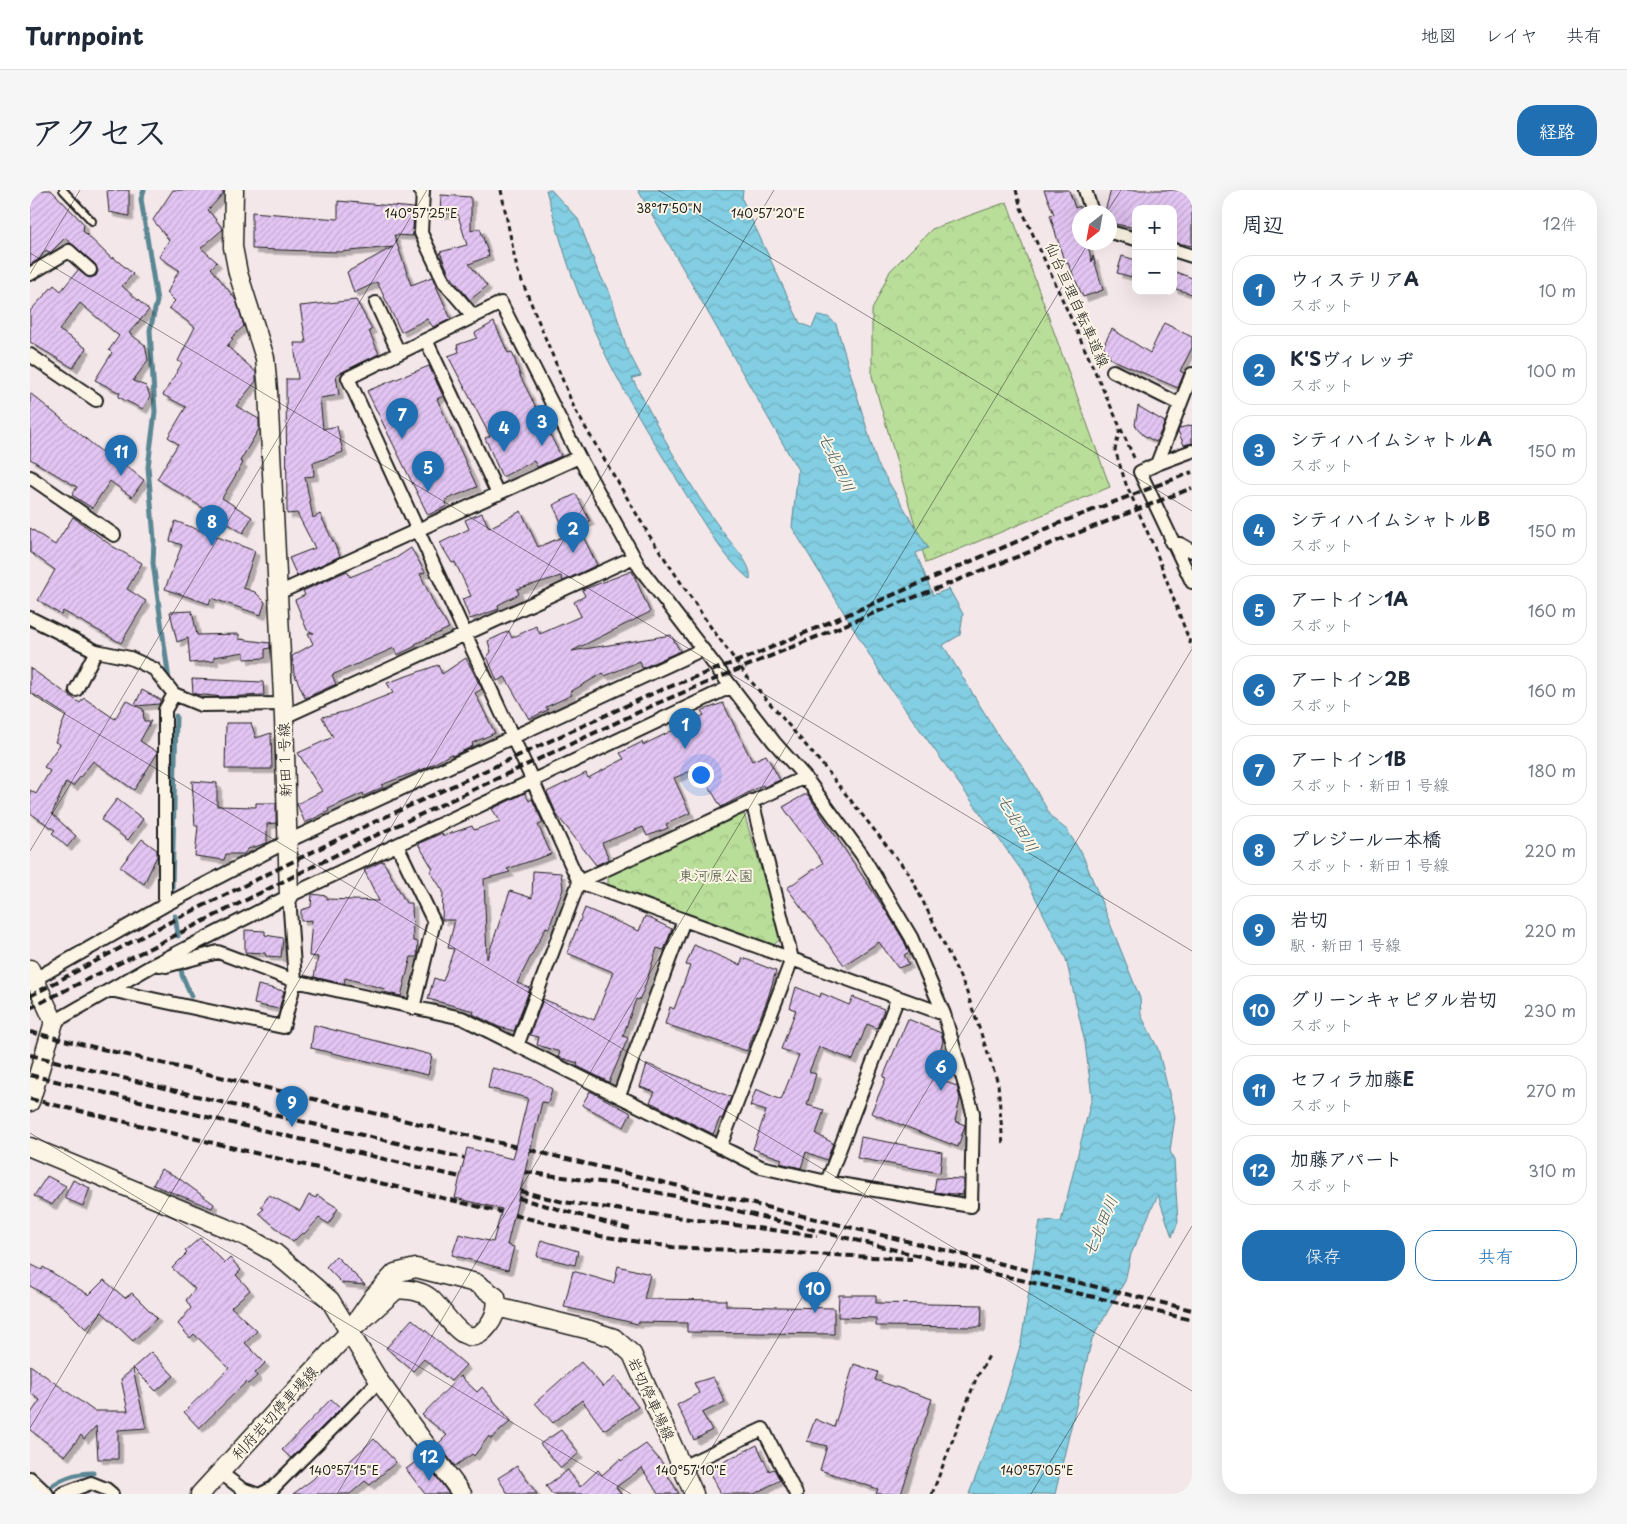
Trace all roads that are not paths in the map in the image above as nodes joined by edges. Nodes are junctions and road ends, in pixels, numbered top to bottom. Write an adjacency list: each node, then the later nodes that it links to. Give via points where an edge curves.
1 (63, 190): 6 (lane)
2 (234, 190): 33 (street, 新田１号線, via 233,247 265,358)
3 (420, 190): 14 (street, via 423,190 421,232 444,282)
4 (1085, 190): 5 (street)
5 (1090, 205)
6 (92, 221)
7 (1117, 234): 8 (street)
8 (1132, 238)
9 (1177, 251): 10 (street)
10 (1192, 256)
11 (90, 270): 12 (street, via 69,251)
12 (30, 274)
13 (376, 303): 16 (street)
14 (474, 317): 15 (street); 23 (street, via 501,303)
15 (426, 340): 16 (street); 26 (street)
16 (399, 353): 27 (street, via 348,378)
17 (30, 355): 20 (street)
18 (1113, 370): 21 (street)
19 (1192, 374): 21 (street)
20 (96, 400)
21 (1179, 404): 24 (street)
22 (1192, 452): 24 (street)
23 (579, 457): 26 (street); 31 (street)
24 (1156, 464): 29 (street, via 1140,472)
25 (30, 477): 28 (street)
26 (498, 494): 27 (street)
27 (417, 531): 33 (street); 35 (street)
28 (114, 535)
29 (1171, 542): 30 (street); 32 (street)
30 (1192, 551)
31 (634, 557): 35 (street); 36 (street)
32 (1192, 582)
33 (276, 594): 41 (street, 新田１号線)
34 (30, 618): 37 (street)
35 (465, 633): 41 (street); 42 (street)
36 (701, 650): 38 (street); 42 (street)
37 (96, 651): 39 (street); 40 (street, via 130,658 154,669)
38 (730, 687): 43 (street); 44 (street)
39 (76, 690)
40 (174, 694): 41 (street, via 201,705); 50 (street, via 165,710)
41 (283, 710): 46 (street, 新田１号線)
42 (512, 737): 44 (street); 46 (street)
43 (805, 777): 45 (street); 59 (street, via 862,855 911,938)
44 (534, 781): 47 (street); 48 (street)
45 (752, 801): 48 (street); 52 (street)
46 (288, 841): 49 (street, 新田１号線); 50 (street)
47 (397, 845): 49 (street); 58 (street, via 434,922)
48 (579, 882): 51 (street); 61 (street)
49 (289, 896): 53 (street); 55 (street, 新田１号線)
50 (165, 905): 54 (street)
51 (684, 920): 52 (street); 62 (street)
52 (792, 959): 57 (street); 65 (street)
53 (154, 964): 55 (street, via 166,966 218,952); 56 (street)
54 (32, 974): 60 (street)
55 (295, 981): 56 (street, 新田１号線, via 283,1028); 58 (street)
56 (110, 990): 60 (street)
57 (898, 997): 59 (street); 66 (street)
58 (413, 1008): 61 (street, via 462,1018)
59 (944, 1014): 66 (street, via 973,1113 971,1206)
60 (54, 1022): 63 (street)
61 (516, 1046): 62 (street)
62 (618, 1096): 65 (street)
63 (30, 1102)
64 (30, 1147): 68 (street, via 245,1236 275,1253 330,1300)
65 (720, 1147): 66 (street, via 761,1167)
66 (827, 1182)
67 (498, 1307): 68 (street, 利府岩切停車場線, via 496,1297 476,1283 416,1268 395,1273); 68 (street, 利府岩切停車場線, via 482,1333 473,1336 458,1330 430,1298 418,1291 397,1289); 70 (street, 岩切停車場線, via 614,1338 636,1361)
68 (349, 1332): 69 (street); 71 (street, 利府岩切停車場線)
69 (379, 1381): 74 (street); 80 (street)
70 (682, 1467): 81 (street, 岩切停車場線); 82 (street, via 763,1429)
71 (221, 1473): 77 (street, 利府岩切停車場線); 78 (street, via 242,1489)
72 (30, 1478): 73 (street)
73 (44, 1490)
74 (275, 1491): 79 (street)
75 (62, 1494): 76 (street, via 91,1483 106,1488)
76 (112, 1494)
77 (200, 1494)
78 (256, 1494)
79 (262, 1494)
80 (462, 1494)
81 (694, 1494)
82 (796, 1494)

